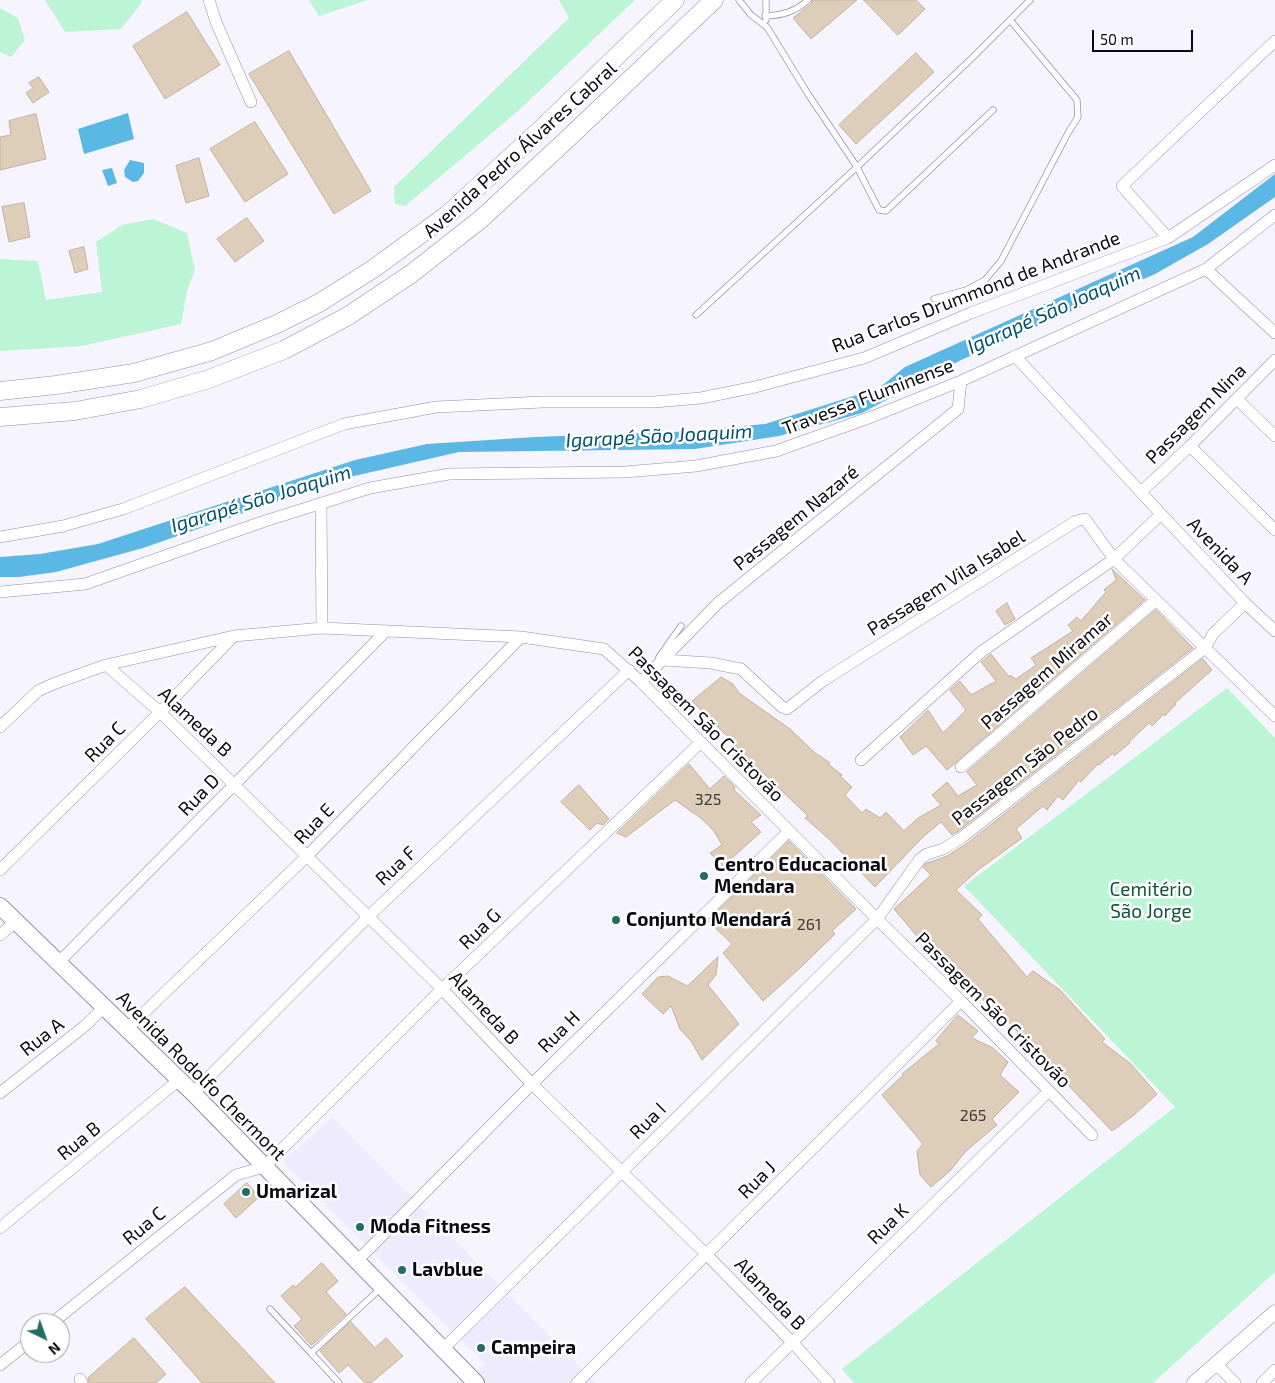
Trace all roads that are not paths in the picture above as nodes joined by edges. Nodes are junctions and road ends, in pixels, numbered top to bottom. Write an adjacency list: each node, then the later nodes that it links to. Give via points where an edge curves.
1 (209, 0): 12 (street)
2 (675, 0): 25 (main road, Avenida Pedro Álvares Cabral, via 447,215 373,269 319,303 212,351 143,370)
3 (714, 0): 27 (main road, Avenida Pedro Álvares Cabral, via 481,219 412,274 348,316 284,350 209,379 141,399 75,411)
4 (739, 0): 10 (lane)
5 (766, 0): 8 (lane)
6 (1030, 0): 9 (lane)
7 (806, 1): 8 (lane, via 785,15)
8 (765, 16): 10 (lane)
9 (1010, 20): 15 (lane); 19 (lane, via 1077,100 1078,117 1001,261 985,280 966,290)
10 (767, 27): 15 (lane)
11 (1275, 41): 17 (street, via 1122,186)
12 (251, 102)
13 (993, 110): 15 (lane, via 886,211 879,210)
14 (1275, 165): 17 (street, Rua Carlos Drummond de Andrande)
15 (857, 167): 20 (lane)
16 (1275, 215): 18 (street, Travessa Fluminense)
17 (1168, 238): 34 (street, Rua Carlos Drummond de Andrande, via 971,313 864,358 755,386 701,398 673,400 436,408 344,424 123,509 63,526)
18 (1206, 269): 21 (street); 22 (street, Travessa Fluminense)
19 (934, 299)
20 (696, 315)
21 (1275, 333)
22 (1015, 356): 24 (street, Travessa Fluminense); 30 (street, Avenida A)
23 (1275, 360): 26 (street, Passagem Nina)
24 (960, 381): 31 (street, Travessa Fluminense, via 776,451 696,466 625,472 450,474 370,488); 46 (street, Passagem Nazaré, via 958,409 718,604)
25 (0, 391)
26 (1236, 399): 28 (street); 29 (street, Passagem Nina)
27 (0, 417)
28 (1275, 436)
29 (1190, 446): 30 (street, Passagem Nina); 33 (street)
30 (1141, 492): 32 (street, Avenida A)
31 (321, 504): 36 (street, Travessa Fluminense, via 85,584); 41 (street)
32 (1161, 514): 35 (street); 38 (street, Avenida A)
33 (1275, 530)
34 (0, 537)
35 (1114, 559): 37 (street); 46 (street, Passagem Vila Isabel, via 1085,519 1076,521 824,680 787,710 741,669 711,663); 54 (street, via 981,652)
36 (0, 592)
37 (1155, 601): 45 (street); 55 (street, Passagem Miramar)
38 (1245, 603): 39 (street, Avenida A); 45 (street, Passagem São Pedro, via 1213,634)
39 (1272, 623)
40 (681, 626): 49 (lane)
41 (322, 628): 42 (street, Passagem São Cristovão); 43 (street, Passagem São Cristovão)
42 (386, 631): 44 (street, Passagem São Cristovão); 56 (street, Rua D)
43 (234, 636): 47 (street, Passagem São Cristovão); 50 (street, Rua C)
44 (521, 638): 48 (street, Passagem São Cristovão, via 604,649); 58 (street, Rua E)
45 (1205, 648): 51 (street); 62 (street, Passagem São Pedro, via 961,838 920,859)
46 (663, 660): 49 (street, Passagem Nazaré)
47 (106, 665): 50 (street, Alameda B); 52 (street, Passagem São Cristovão, via 38,692)
48 (629, 670): 49 (street, Passagem São Cristovão); 61 (street, Rua F)
49 (641, 682): 53 (street, Passagem São Cristovão)
50 (160, 712): 56 (street, Alameda B); 59 (street, Rua C)
51 (1275, 716)
52 (0, 727)
53 (701, 742): 57 (street, Passagem São Cristovão); 66 (street, Rua G)
54 (861, 760)
55 (961, 767)
56 (234, 784): 58 (street, Alameda B); 65 (street, Rua D)
57 (789, 831): 62 (street, Passagem São Cristovão); 71 (street, Rua H)
58 (306, 856): 61 (street, Alameda B); 69 (street, Rua E)
59 (0, 870)
60 (0, 906): 63 (main road, Avenida Rodolfo Chermont)
61 (369, 916): 66 (street, Alameda B); 74 (street, Rua F)
62 (877, 920): 67 (street, Passagem São Cristovão); 77 (street, Rua I)
63 (16, 921): 64 (street); 65 (main road, Avenida Rodolfo Chermont)
64 (0, 935)
65 (58, 963): 68 (main road, Avenida Rodolfo Chermont)
66 (442, 989): 71 (street, Alameda B); 76 (street, Rua G)
67 (961, 1001): 72 (street, Passagem São Cristovão); 79 (street, Rua J)
68 (104, 1007): 69 (main road, Avenida Rodolfo Chermont); 73 (street, Rua A)
69 (127, 1029): 70 (main road, Avenida Rodolfo Chermont)
70 (179, 1080): 74 (main road, Avenida Rodolfo Chermont); 78 (street, Rua B)
71 (532, 1084): 77 (street, Alameda B); 80 (street, Rua H)
72 (1049, 1091): 75 (street, Passagem São Cristovão); 85 (street, Rua K)
73 (0, 1093)
74 (193, 1093): 76 (main road, Avenida Rodolfo Chermont)
75 (1092, 1135)
76 (264, 1167): 80 (main road, Avenida Rodolfo Chermont); 84 (street, Rua C, via 236,1175)
77 (621, 1171): 79 (street, Alameda B); 87 (street, Rua I)
78 (0, 1228)
79 (707, 1255): 85 (street, Alameda B); 94 (street, Rua J)
80 (357, 1261): 81 (main road, Avenida Rodolfo Chermont)
81 (382, 1287): 87 (main road, Avenida Rodolfo Chermont); 88 (lane)
82 (270, 1309): 88 (lane)
83 (1275, 1312): 89 (street)
84 (64, 1313)
85 (792, 1342): 95 (street, Rua K); 96 (street, Alameda B)
86 (20, 1348): 90 (street)
87 (444, 1348): 93 (main road, Avenida Rodolfo Chermont)
88 (311, 1353): 92 (lane)
89 (1216, 1364): 97 (street); 98 (street)
90 (0, 1365)
91 (1275, 1370): 99 (street)
92 (339, 1383)
93 (476, 1383)
94 (577, 1383)
95 (751, 1383)
96 (829, 1383)
97 (1194, 1383)
98 (1235, 1383)
99 (1262, 1383)

